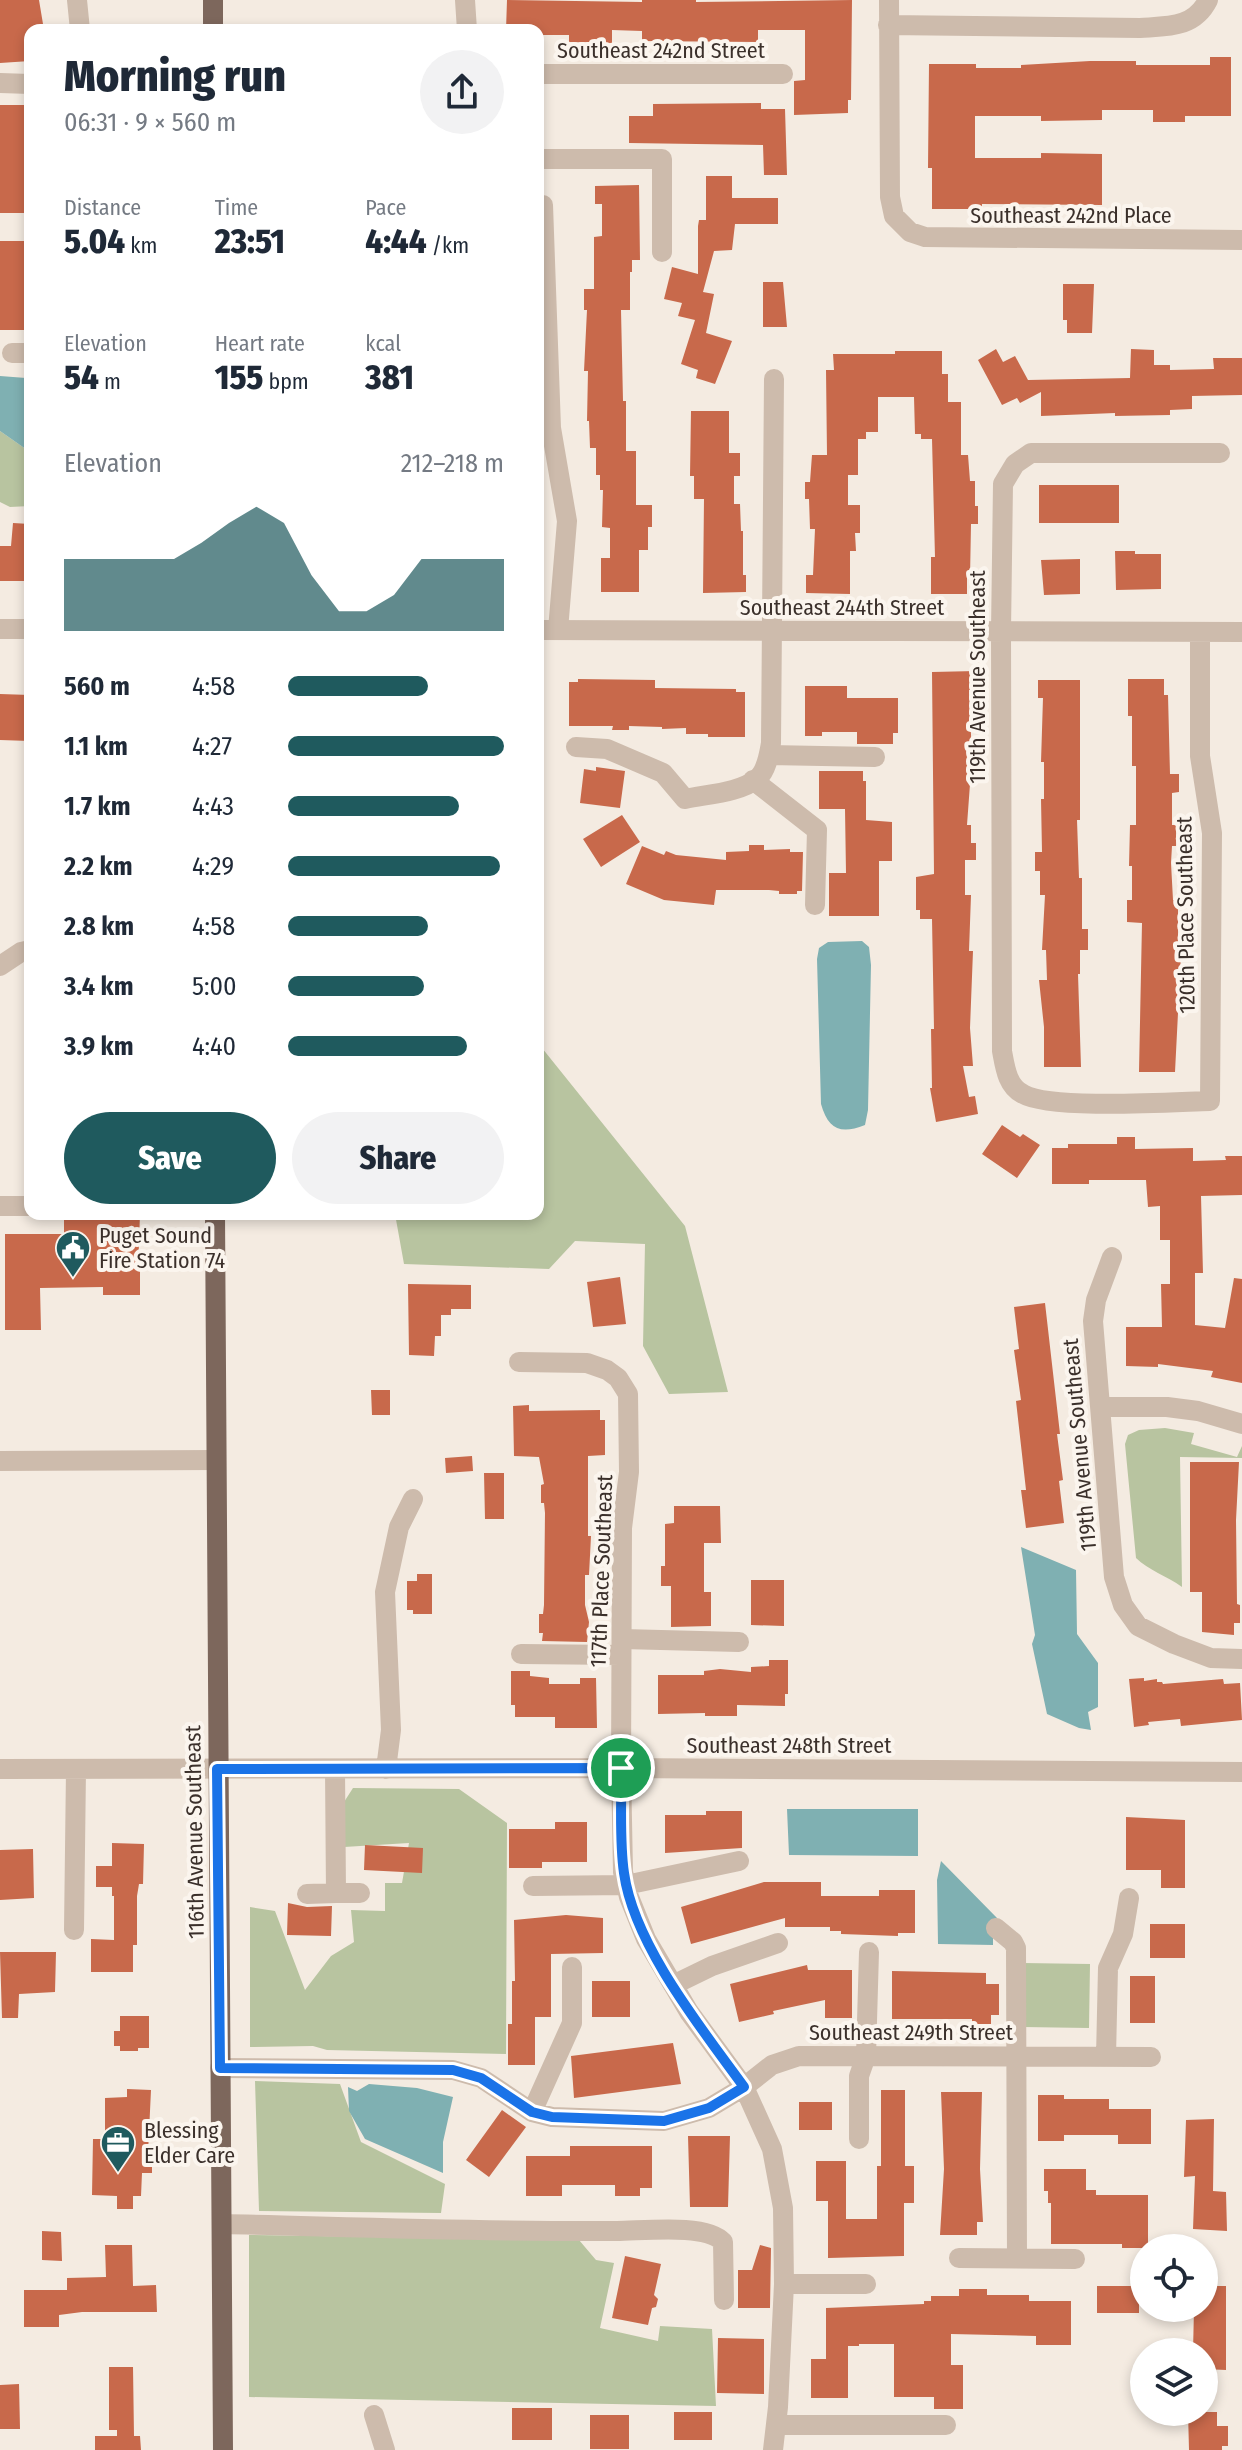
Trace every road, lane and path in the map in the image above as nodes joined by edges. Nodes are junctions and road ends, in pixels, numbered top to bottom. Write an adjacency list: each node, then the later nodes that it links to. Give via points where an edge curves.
1 (77, 0): 6 (street)
2 (213, 0): 7 (main road)
3 (465, 0): 8 (street)
4 (889, 0): 9 (street)
5 (1208, 0): 9 (street, via 1200,14 1185,23 1151,28)
6 (79, 24)
7 (213, 24)
8 (467, 24)
9 (888, 25): 16 (street, Southeast 242nd Place, via 890,197 894,216 910,232 925,237)
10 (544, 74): 11 (street, Southeast 242nd Street)
11 (783, 74)
12 (0, 83): 13 (street)
13 (24, 84)
14 (544, 159): 17 (street, via 662,159)
15 (544, 233): 22 (street, via 551,428 567,521)
16 (1242, 240)
17 (662, 252)
18 (774, 379): 23 (street)
19 (1220, 453): 24 (street, 119th Avenue Southeast, via 1031,453 1015,464 1003,484)
20 (0, 629): 21 (street)
21 (24, 629)
22 (548, 630): 23 (street, Southeast 244th Street)
23 (771, 631): 24 (street, Southeast 244th Street); 28 (street)
24 (1001, 631): 25 (street, Southeast 244th Street); 34 (street, 119th Avenue Southeast, via 1002,1051 1007,1077 1023,1094 1060,1102)
25 (1200, 632): 26 (street, Southeast 244th Street); 34 (street, 120th Place Southeast, via 1200,756 1212,833)
26 (1242, 632)
27 (576, 747): 30 (street, via 607,749 663,773 685,799)
28 (769, 755): 29 (street); 30 (street, via 760,777)
29 (875, 757)
30 (753, 780): 31 (street, via 817,830)
31 (815, 905)
32 (24, 951): 33 (street)
33 (0, 966)
34 (1210, 1101)
35 (0, 1206): 36 (street)
36 (24, 1206)
37 (215, 1220): 42 (main road, 116th Avenue Southeast)
38 (1112, 1257): 40 (street, 119th Avenue Southeast, via 1093,1321)
39 (519, 1362): 46 (street, 117th Place Southeast, via 587,1363 618,1378 628,1394)
40 (1100, 1407): 41 (street, via 1167,1407); 48 (street, 119th Avenue Southeast, via 1114,1577 1123,1605 1138,1626 1174,1644 1211,1658)
41 (1242, 1424)
42 (216, 1460): 43 (street); 52 (main road, 116th Avenue Southeast)
43 (0, 1461)
44 (413, 1499): 54 (street, via 399,1527 385,1592 391,1730)
45 (739, 1642): 46 (street)
46 (622, 1647): 47 (street); 49 (street, 117th Place Southeast)
47 (521, 1654)
48 (1242, 1659)
49 (621, 1768): 54 (street, Southeast 248th Street); 55 (street, Southeast 248th Street); 57 (street, 117th Place Southeast)
50 (0, 1769): 51 (street, Southeast 248th Street)
51 (76, 1769): 52 (street, Southeast 248th Street); 64 (street)
52 (217, 1769): 53 (street, Southeast 248th Street); 73 (main road, 116th Avenue Southeast)
53 (335, 1769): 54 (street, Southeast 248th Street); 59 (street)
54 (386, 1769)
55 (1242, 1772)
56 (739, 1861): 57 (street)
57 (626, 1885): 58 (street); 68 (street, 117th Place Southeast, via 646,1939)
58 (533, 1886)
59 (336, 1893): 60 (street); 61 (street)
60 (360, 1893)
61 (307, 1894)
62 (1129, 1898): 71 (street, via 1123,1934 1108,1968)
63 (996, 1928): 70 (street, via 1016,1948)
64 (74, 1930)
65 (778, 1943): 68 (street)
66 (869, 1952): 69 (street)
67 (572, 1967): 75 (street, via 572,2023)
68 (673, 1985): 74 (street, 117th Place Southeast)
69 (866, 2056): 70 (street, Southeast 249th Street); 74 (street, Southeast 249th Street, via 799,2056 772,2065); 76 (street, via 859,2076)
70 (1015, 2056): 71 (street, Southeast 249th Street); 79 (street)
71 (1106, 2057): 72 (street, Southeast 249th Street)
72 (1151, 2057)
73 (220, 2068): 75 (street, Southeast 249th Street, via 453,2070 481,2078); 77 (main road, 116th Avenue Southeast)
74 (744, 2087): 75 (street, Southeast 249th Street, via 709,2108 664,2121); 81 (street, 117th Place Southeast, via 777,2170)
75 (532, 2112)
76 (859, 2139)
77 (222, 2224): 83 (street, via 700,2231 723,2242); 87 (main road, 116th Avenue Southeast)
78 (959, 2258): 79 (street)
79 (1017, 2258): 80 (street)
80 (1075, 2259)
81 (784, 2284): 82 (street); 85 (street, 117th Place Southeast)
82 (866, 2284)
83 (724, 2300)
84 (374, 2415): 88 (street)
85 (776, 2425): 86 (street); 89 (street, 117th Place Southeast)
86 (946, 2425)
87 (223, 2450)
88 (385, 2450)
89 (773, 2450)

